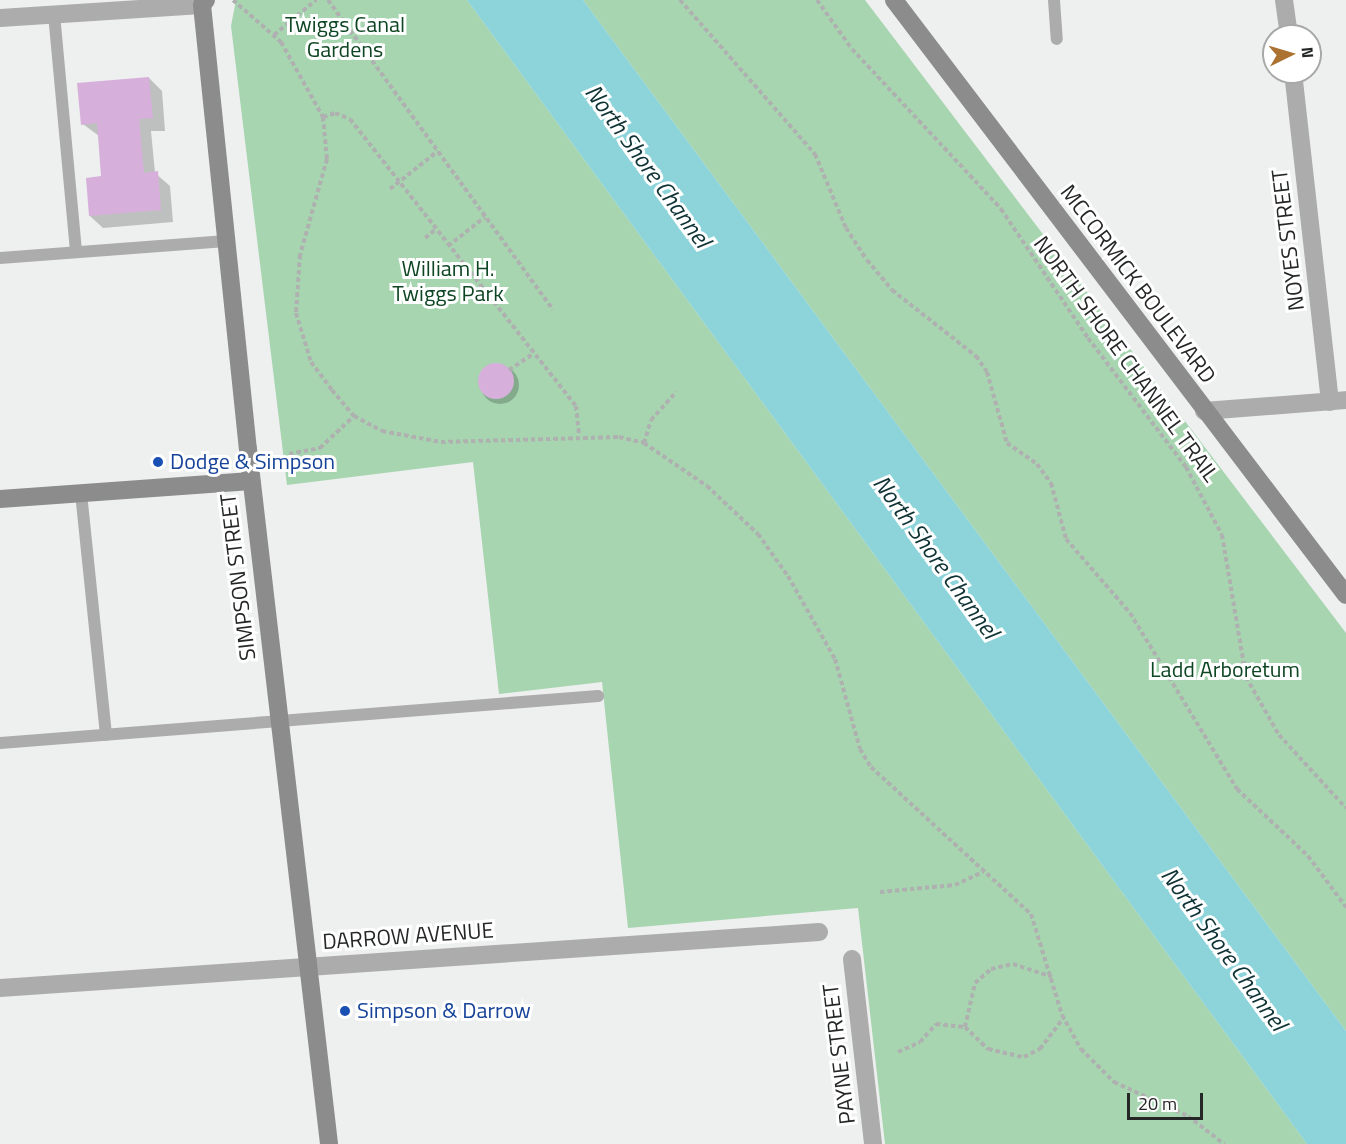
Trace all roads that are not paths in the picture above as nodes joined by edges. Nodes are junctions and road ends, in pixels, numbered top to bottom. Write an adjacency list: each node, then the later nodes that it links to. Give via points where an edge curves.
1 (894, 0): 14 (street, MCCORMICK BOULEVARD)
2 (1054, 0): 8 (lane)
3 (1284, 0): 7 (street)
4 (204, 2): 5 (street); 10 (street, SIMPSON STREET)
5 (54, 15): 6 (street); 11 (lane)
6 (0, 18)
7 (1287, 24)
8 (1057, 39)
9 (1295, 84): 13 (street, NOYES STREET)
10 (226, 241): 11 (lane); 15 (street, SIMPSON STREET)
11 (76, 252): 12 (lane)
12 (0, 258)
13 (1338, 401): 14 (street)
14 (1204, 411): 18 (street, MCCORMICK BOULEVARD)
15 (251, 481): 16 (street); 20 (street, SIMPSON STREET)
16 (81, 493): 17 (street); 21 (lane)
17 (0, 499)
18 (1346, 595)
19 (598, 696): 20 (lane)
20 (280, 723): 21 (lane); 25 (street, SIMPSON STREET)
21 (106, 735): 22 (lane)
22 (0, 743)
23 (819, 932): 25 (street, DARROW AVENUE)
24 (852, 959): 28 (street, PAYNE STREET)
25 (308, 967): 26 (street, DARROW AVENUE); 27 (street, SIMPSON STREET)
26 (0, 988)
27 (329, 1144)
28 (873, 1144)

